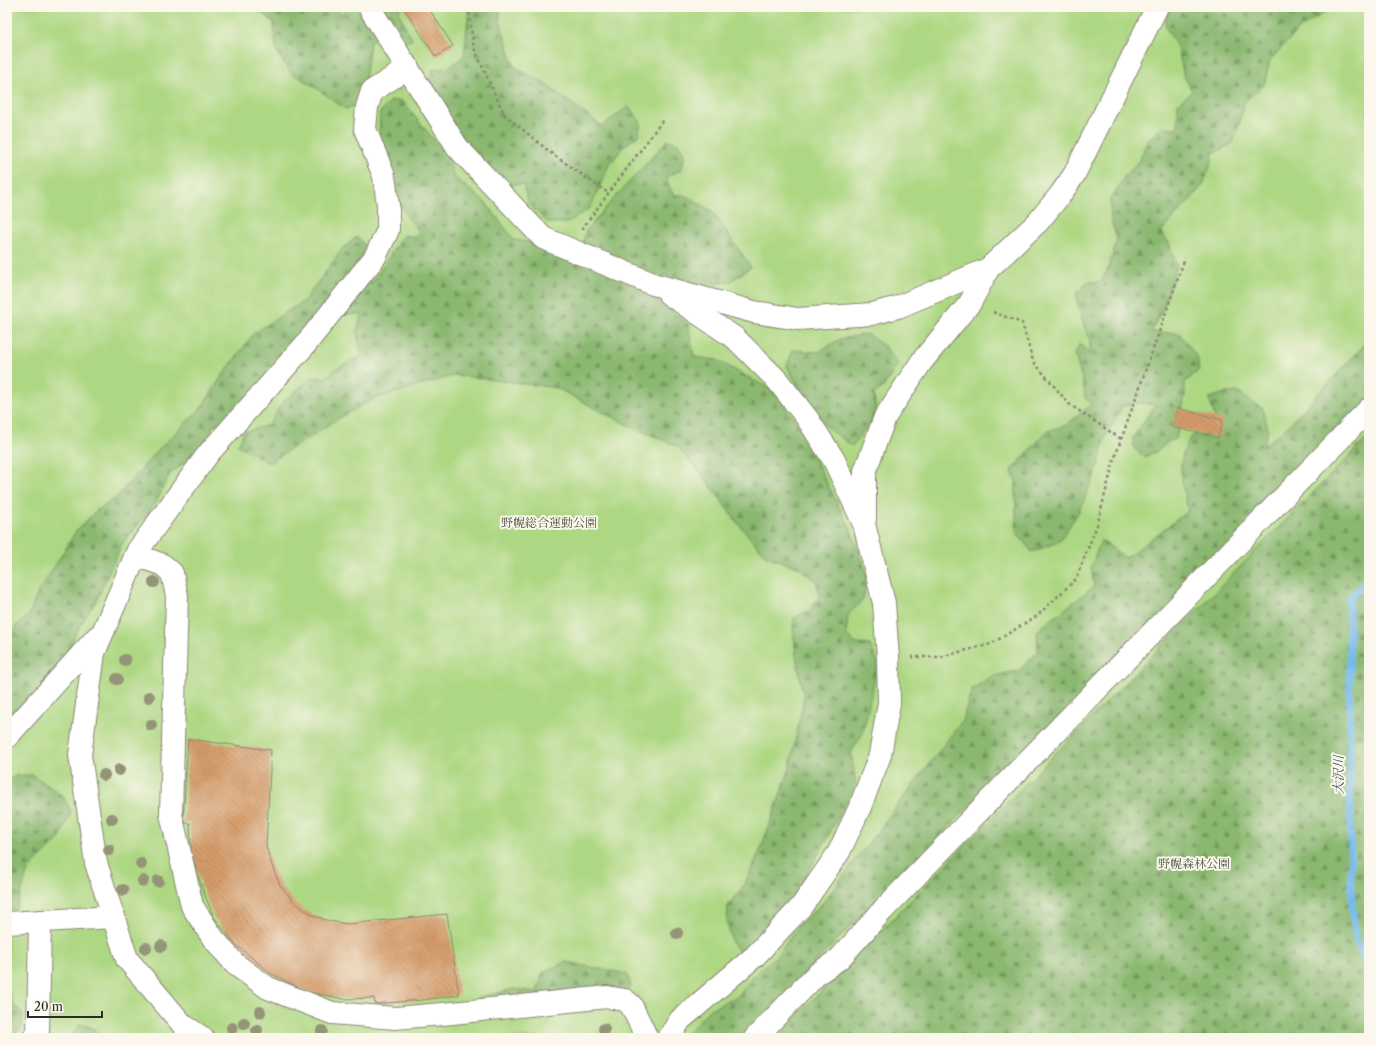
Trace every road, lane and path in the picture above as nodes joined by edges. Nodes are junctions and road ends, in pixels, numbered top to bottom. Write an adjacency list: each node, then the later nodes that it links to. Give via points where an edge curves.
1 (369, 7): 4 (lane)
2 (468, 7): 6 (path, via 474,48 504,114 551,153)
3 (1157, 7): 9 (lane, via 1074,175 1038,222)
4 (408, 68): 7 (lane, via 458,148 543,238); 15 (lane, via 372,91 367,107 365,129 384,176 388,205 388,230 375,257 305,344 208,454)
5 (663, 120): 6 (path)
6 (608, 193): 7 (path)
7 (567, 248): 10 (lane)
8 (1185, 258): 13 (path)
9 (988, 269): 10 (lane, via 898,307 872,314 798,319 754,312); 11 (lane)
10 (653, 284): 14 (lane, via 735,338 777,380 807,418 834,460)
11 (970, 303): 13 (path, via 1022,323 1033,361 1069,404); 14 (lane, via 922,361 885,417 865,471)
12 (1369, 409): 27 (lane, via 883,910 839,959 817,974)
13 (1121, 439): 17 (path, via 1097,525 1076,579 1038,616 991,644 940,657)
14 (864, 524): 17 (lane, via 884,603)
15 (136, 555): 16 (lane); 25 (lane, via 163,565 172,573 177,596 171,814 192,906 212,938 234,964 268,988 332,1013 395,1018 607,998 625,1000 631,1005)
16 (104, 630): 18 (lane); 19 (lane, via 94,653 80,755 96,863)
17 (888, 658): 22 (lane, via 888,703 880,755 839,852 801,908 755,956)
18 (7, 737)
19 (114, 917): 20 (lane); 24 (lane, via 127,959 182,1025)
20 (40, 921): 21 (lane); 23 (lane, via 38,1034)
21 (7, 923)
22 (675, 1029): 26 (lane)
23 (34, 1038)
24 (203, 1038)
25 (647, 1038)
26 (651, 1038)
27 (755, 1038)

